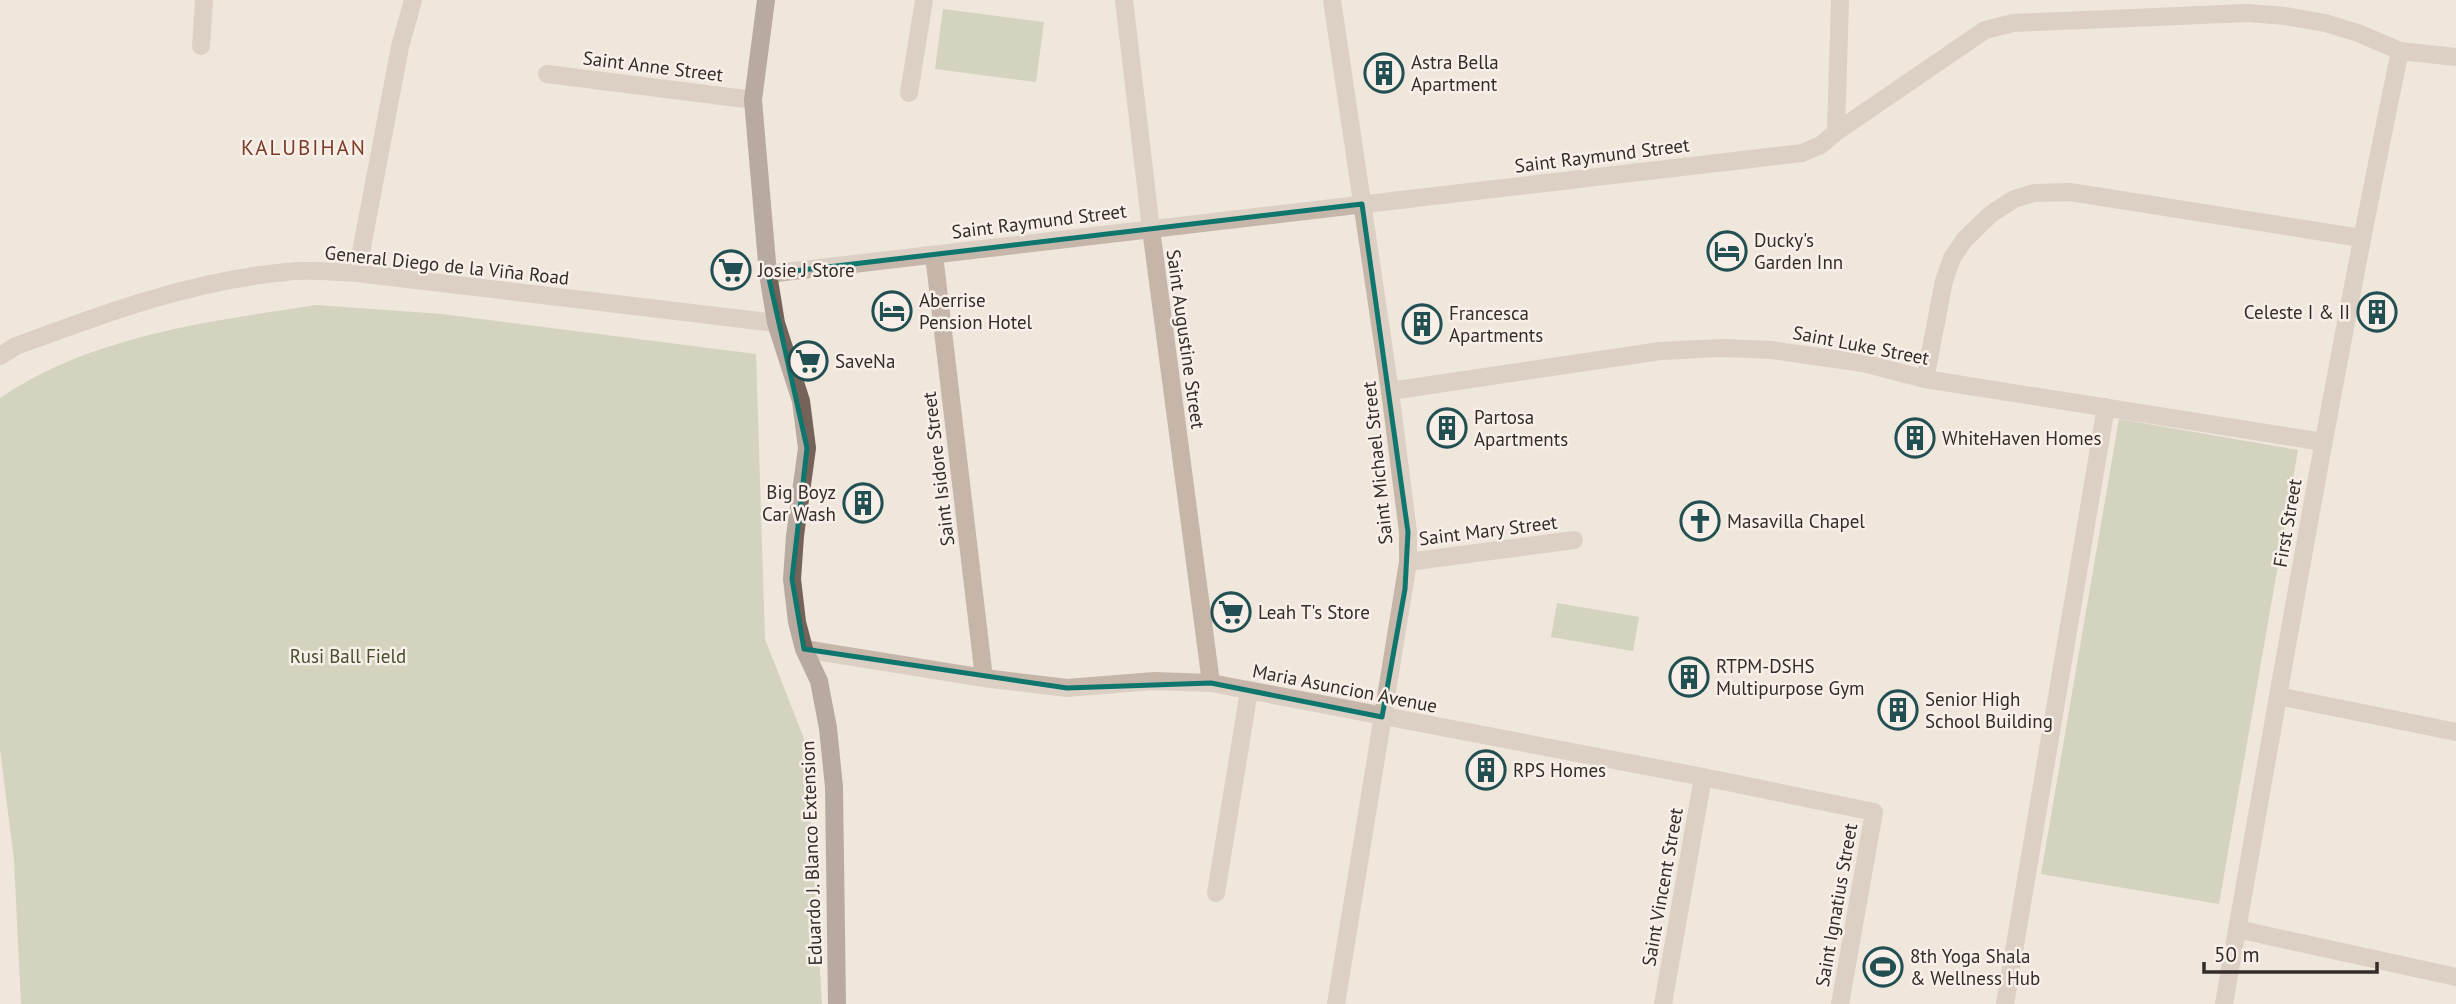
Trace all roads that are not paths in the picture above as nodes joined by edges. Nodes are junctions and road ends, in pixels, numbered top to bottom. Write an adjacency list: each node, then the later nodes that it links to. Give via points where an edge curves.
1 (204, 0): 9 (street)
2 (413, 0): 20 (street)
3 (766, 0): 14 (main road, Eduardo J. Blanco Extension)
4 (924, 0): 13 (street)
5 (1124, 0): 17 (street, Saint Augustine Street)
6 (1332, 0): 16 (street, Saint Michael Street)
7 (1840, 0): 15 (street)
8 (2182, 8): 10 (street, Saint Raymund Street, via 2286,16 2347,30); 15 (street, Saint Raymund Street, via 2013,23 1985,30)
9 (201, 46)
10 (2400, 51): 11 (street, Saint Raymund Street); 18 (street, First Street)
11 (2456, 57)
12 (547, 74): 14 (street, Saint Anne Street)
13 (909, 93)
14 (754, 100): 21 (main road, Eduardo J. Blanco Extension)
15 (1836, 132): 16 (street, Saint Raymund Street, via 1802,153)
16 (1362, 204): 17 (street, Saint Raymund Street); 25 (street, Saint Michael Street)
17 (1150, 229): 19 (street, Saint Raymund Street); 32 (street, Saint Augustine Street)
18 (2361, 238): 24 (street, via 2070,192 2014,199 1990,214 1952,258); 27 (street, First Street)
19 (933, 255): 21 (street, Saint Raymund Street); 31 (street, Saint Isidore Street)
20 (357, 273): 22 (street, General Diego de la Viña Road); 23 (street, General Diego de la Viña Road, via 289,271 235,278 155,297)
21 (768, 274): 22 (main road, Eduardo J. Blanco Extension)
22 (776, 323): 30 (main road, Eduardo J. Blanco Extension, via 800,401 807,448 792,579)
23 (0, 356)
24 (1925, 379): 25 (street, Saint Luke Street, via 1863,363 1721,348 1660,351); 26 (street, Saint Luke Street)
25 (1391, 391): 29 (street, Saint Michael Street)
26 (2106, 407): 27 (street, Saint Luke Street); 46 (street)
27 (2323, 442): 34 (street, First Street)
28 (1574, 540): 29 (street, Saint Mary Street)
29 (1408, 562): 35 (street, Saint Michael Street)
30 (804, 649): 31 (street, Maria Asuncion Avenue); 42 (main road, Eduardo J. Blanco Extension, via 819,681 833,775)
31 (984, 678): 32 (street, Maria Asuncion Avenue, via 1067,688 1154,681)
32 (1211, 683): 33 (street, Maria Asuncion Avenue)
33 (1249, 691): 35 (street, Maria Asuncion Avenue); 39 (street)
34 (2278, 696): 36 (street); 40 (street, First Street)
35 (1382, 717): 37 (street, Maria Asuncion Avenue); 43 (street, Saint Michael Street)
36 (2456, 732)
37 (1703, 777): 38 (street, Maria Asuncion Avenue); 44 (street, Saint Vincent Street)
38 (1874, 813): 45 (street, Saint Ignatius Street)
39 (1216, 893)
40 (2237, 929): 41 (street); 47 (street, First Street)
41 (2456, 976)
42 (837, 1004)
43 (1336, 1004)
44 (1663, 1004)
45 (1840, 1004)
46 (2005, 1004)
47 (2224, 1004)

